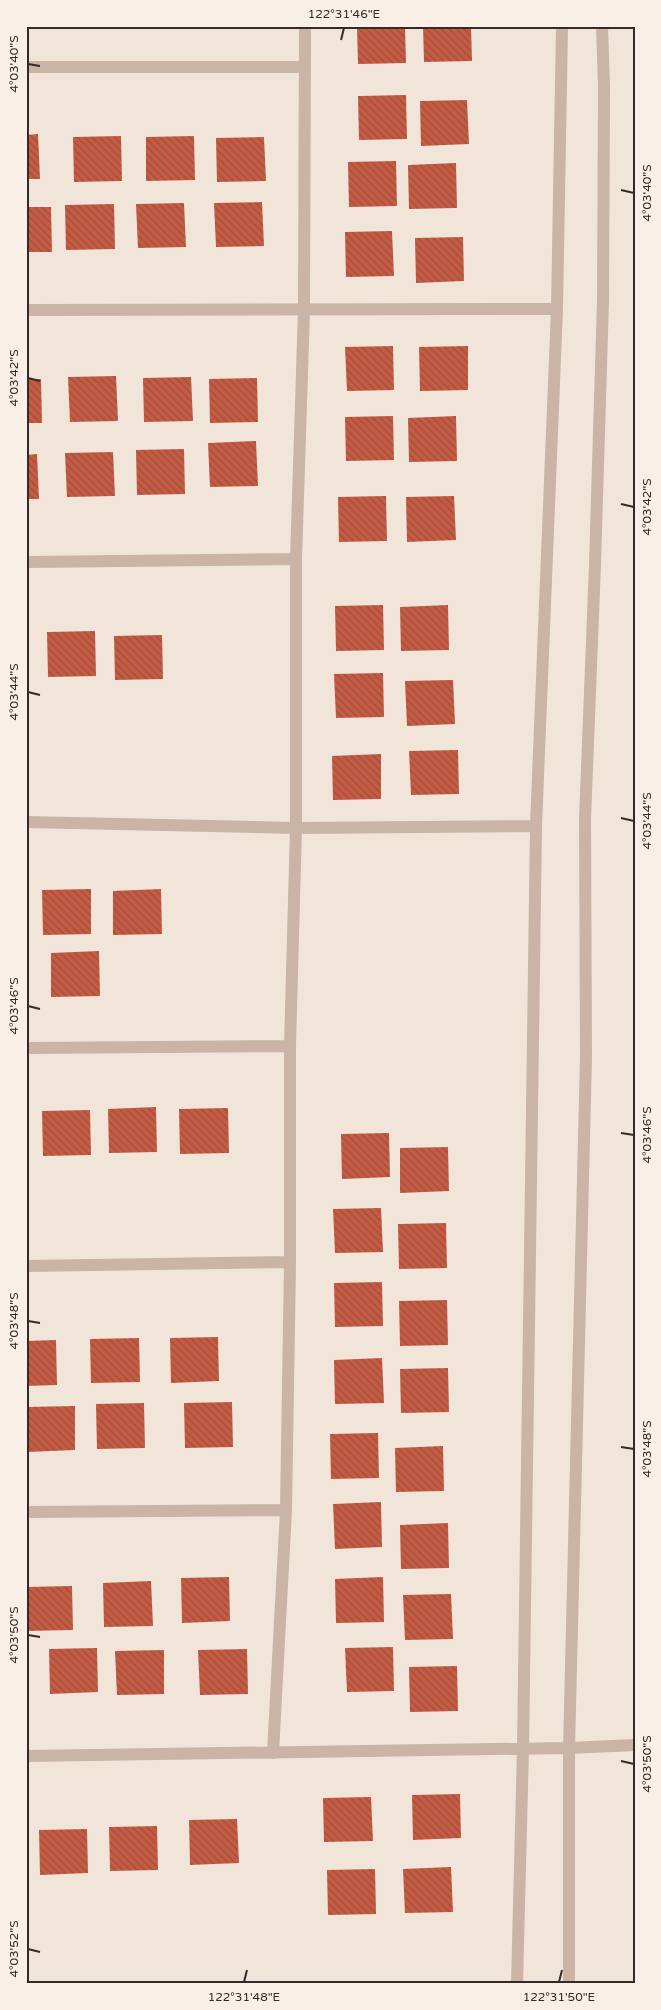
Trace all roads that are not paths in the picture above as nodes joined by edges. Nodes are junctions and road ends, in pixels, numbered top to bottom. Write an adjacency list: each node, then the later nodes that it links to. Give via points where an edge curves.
1 (305, 26): 5 (street)
2 (562, 26): 6 (street)
3 (602, 26): 21 (street, via 603,301 585,820 586,1057)
4 (26, 67): 5 (street)
5 (305, 67): 8 (street)
6 (556, 309): 8 (street); 12 (street)
7 (26, 310): 8 (street)
8 (304, 310): 9 (street)
9 (296, 559): 10 (street); 13 (street)
10 (26, 562)
11 (26, 822): 13 (street)
12 (536, 826): 13 (street); 22 (street)
13 (296, 828): 14 (street)
14 (290, 1046): 15 (street); 16 (street)
15 (26, 1048)
16 (290, 1262): 17 (street); 18 (street)
17 (26, 1266)
18 (286, 1510): 19 (street); 23 (street)
19 (26, 1512)
20 (635, 1745): 21 (street)
21 (569, 1748): 22 (street); 26 (street)
22 (523, 1749): 23 (street); 25 (street)
23 (273, 1753): 24 (street)
24 (26, 1756)
25 (517, 1984)
26 (569, 1984)

